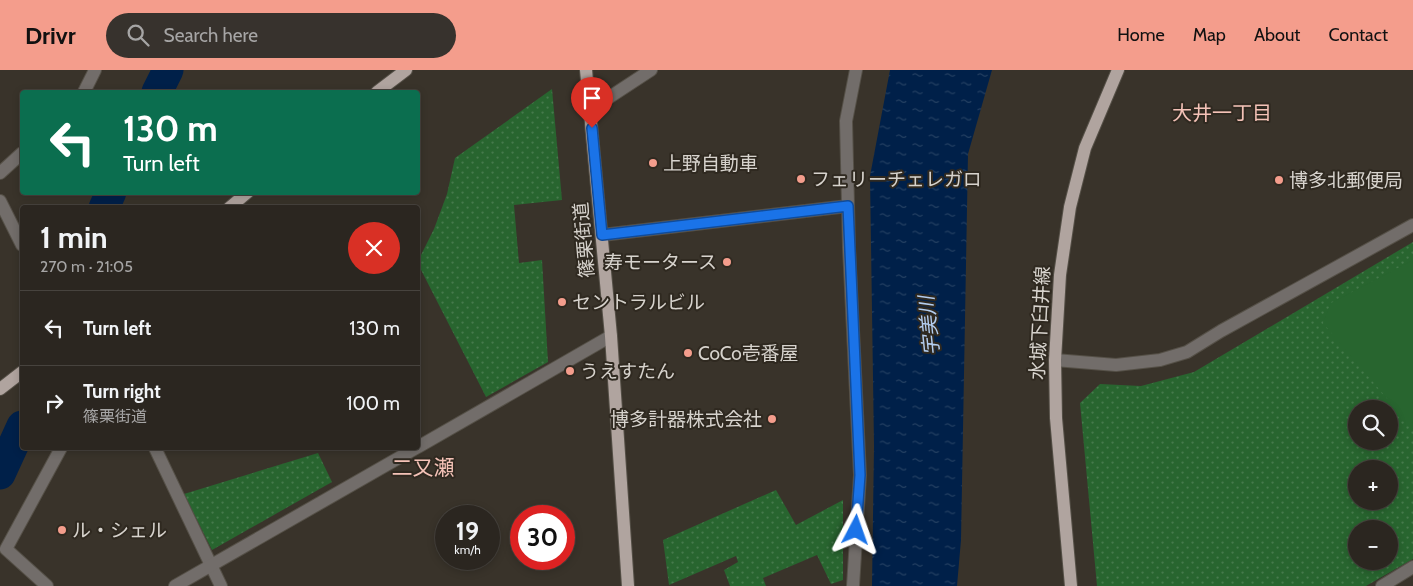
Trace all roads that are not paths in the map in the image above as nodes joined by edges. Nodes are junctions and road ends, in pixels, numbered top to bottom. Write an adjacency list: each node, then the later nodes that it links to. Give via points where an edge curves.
1 (95, 70): 7 (street)
2 (406, 70): 8 (main road)
3 (586, 70): 9 (main road, 篠栗街道)
4 (651, 70): 9 (street)
5 (856, 70): 15 (street, via 846,121)
6 (1118, 70): 20 (main road, 水城下臼井線, via 1085,148 1070,207 1060,275)
7 (85, 90)
8 (380, 90)
9 (590, 110): 17 (main road, 篠栗街道)
10 (20, 155): 11 (street)
11 (0, 173)
12 (244, 195): 14 (main road)
13 (0, 201): 18 (street)
14 (233, 205)
15 (848, 206): 17 (street); 33 (street, via 860,475)
16 (1413, 225): 20 (street, via 1187,352 1160,360 1116,365)
17 (602, 235): 19 (main road, 篠栗街道)
18 (20, 242)
19 (611, 336): 23 (street); 32 (main road, 篠栗街道)
20 (1055, 360): 34 (main road, 水城下臼井線, via 1056,418)
21 (20, 374): 22 (main road)
22 (0, 389)
23 (420, 445)
24 (60, 450): 29 (street, via 6,548)
25 (156, 450): 27 (street)
26 (412, 450): 27 (street)
27 (211, 566): 30 (street); 31 (street)
28 (1413, 567): 35 (street)
29 (47, 586)
30 (175, 586)
31 (221, 586)
32 (628, 586)
33 (852, 586)
34 (1071, 586)
35 (1382, 586)

